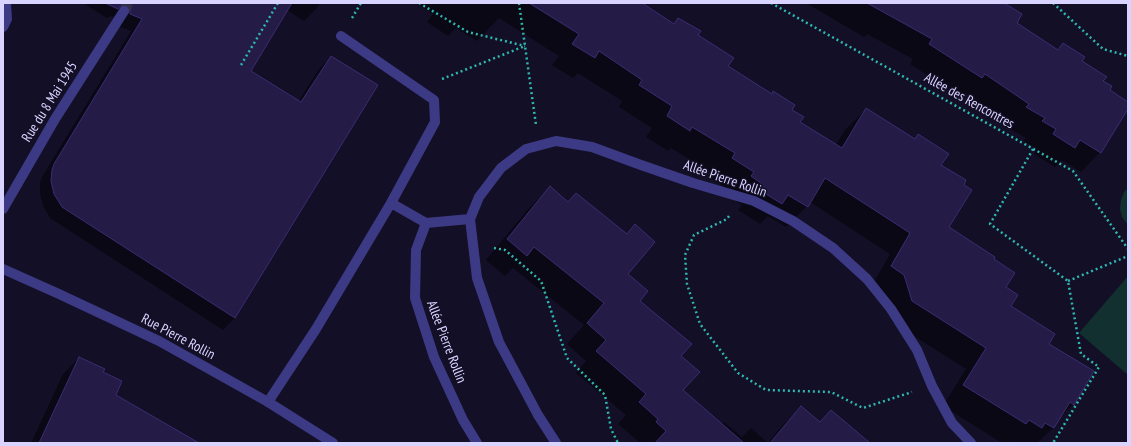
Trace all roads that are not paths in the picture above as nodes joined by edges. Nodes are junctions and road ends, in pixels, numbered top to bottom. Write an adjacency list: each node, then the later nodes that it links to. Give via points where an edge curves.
1 (6, 3): 3 (street, via 7,19)
2 (124, 12): 6 (street, Rue du 8 Mai 1945, via 55,119)
3 (3, 27)
4 (341, 36): 5 (street, via 434,100 435,122)
5 (391, 203): 8 (street); 10 (street, via 316,330)
6 (3, 209)
7 (470, 220): 8 (street); 13 (street, Allée Pierre Rollin, via 477,278 499,342); 14 (street, Allée Pierre Rollin, via 480,197 501,168 526,149 556,141 592,147 693,183 754,201 793,221 833,248 867,279 917,350 932,386 952,423)
8 (426, 223): 12 (street, Allée Pierre Rollin, via 416,250 414,298 434,357 463,420)
9 (3, 269): 10 (street, Rue Pierre Rollin, via 159,341)
10 (268, 402): 11 (street, Rue Pierre Rollin)
11 (333, 443)
12 (477, 443)
13 (556, 443)
14 (971, 443)

